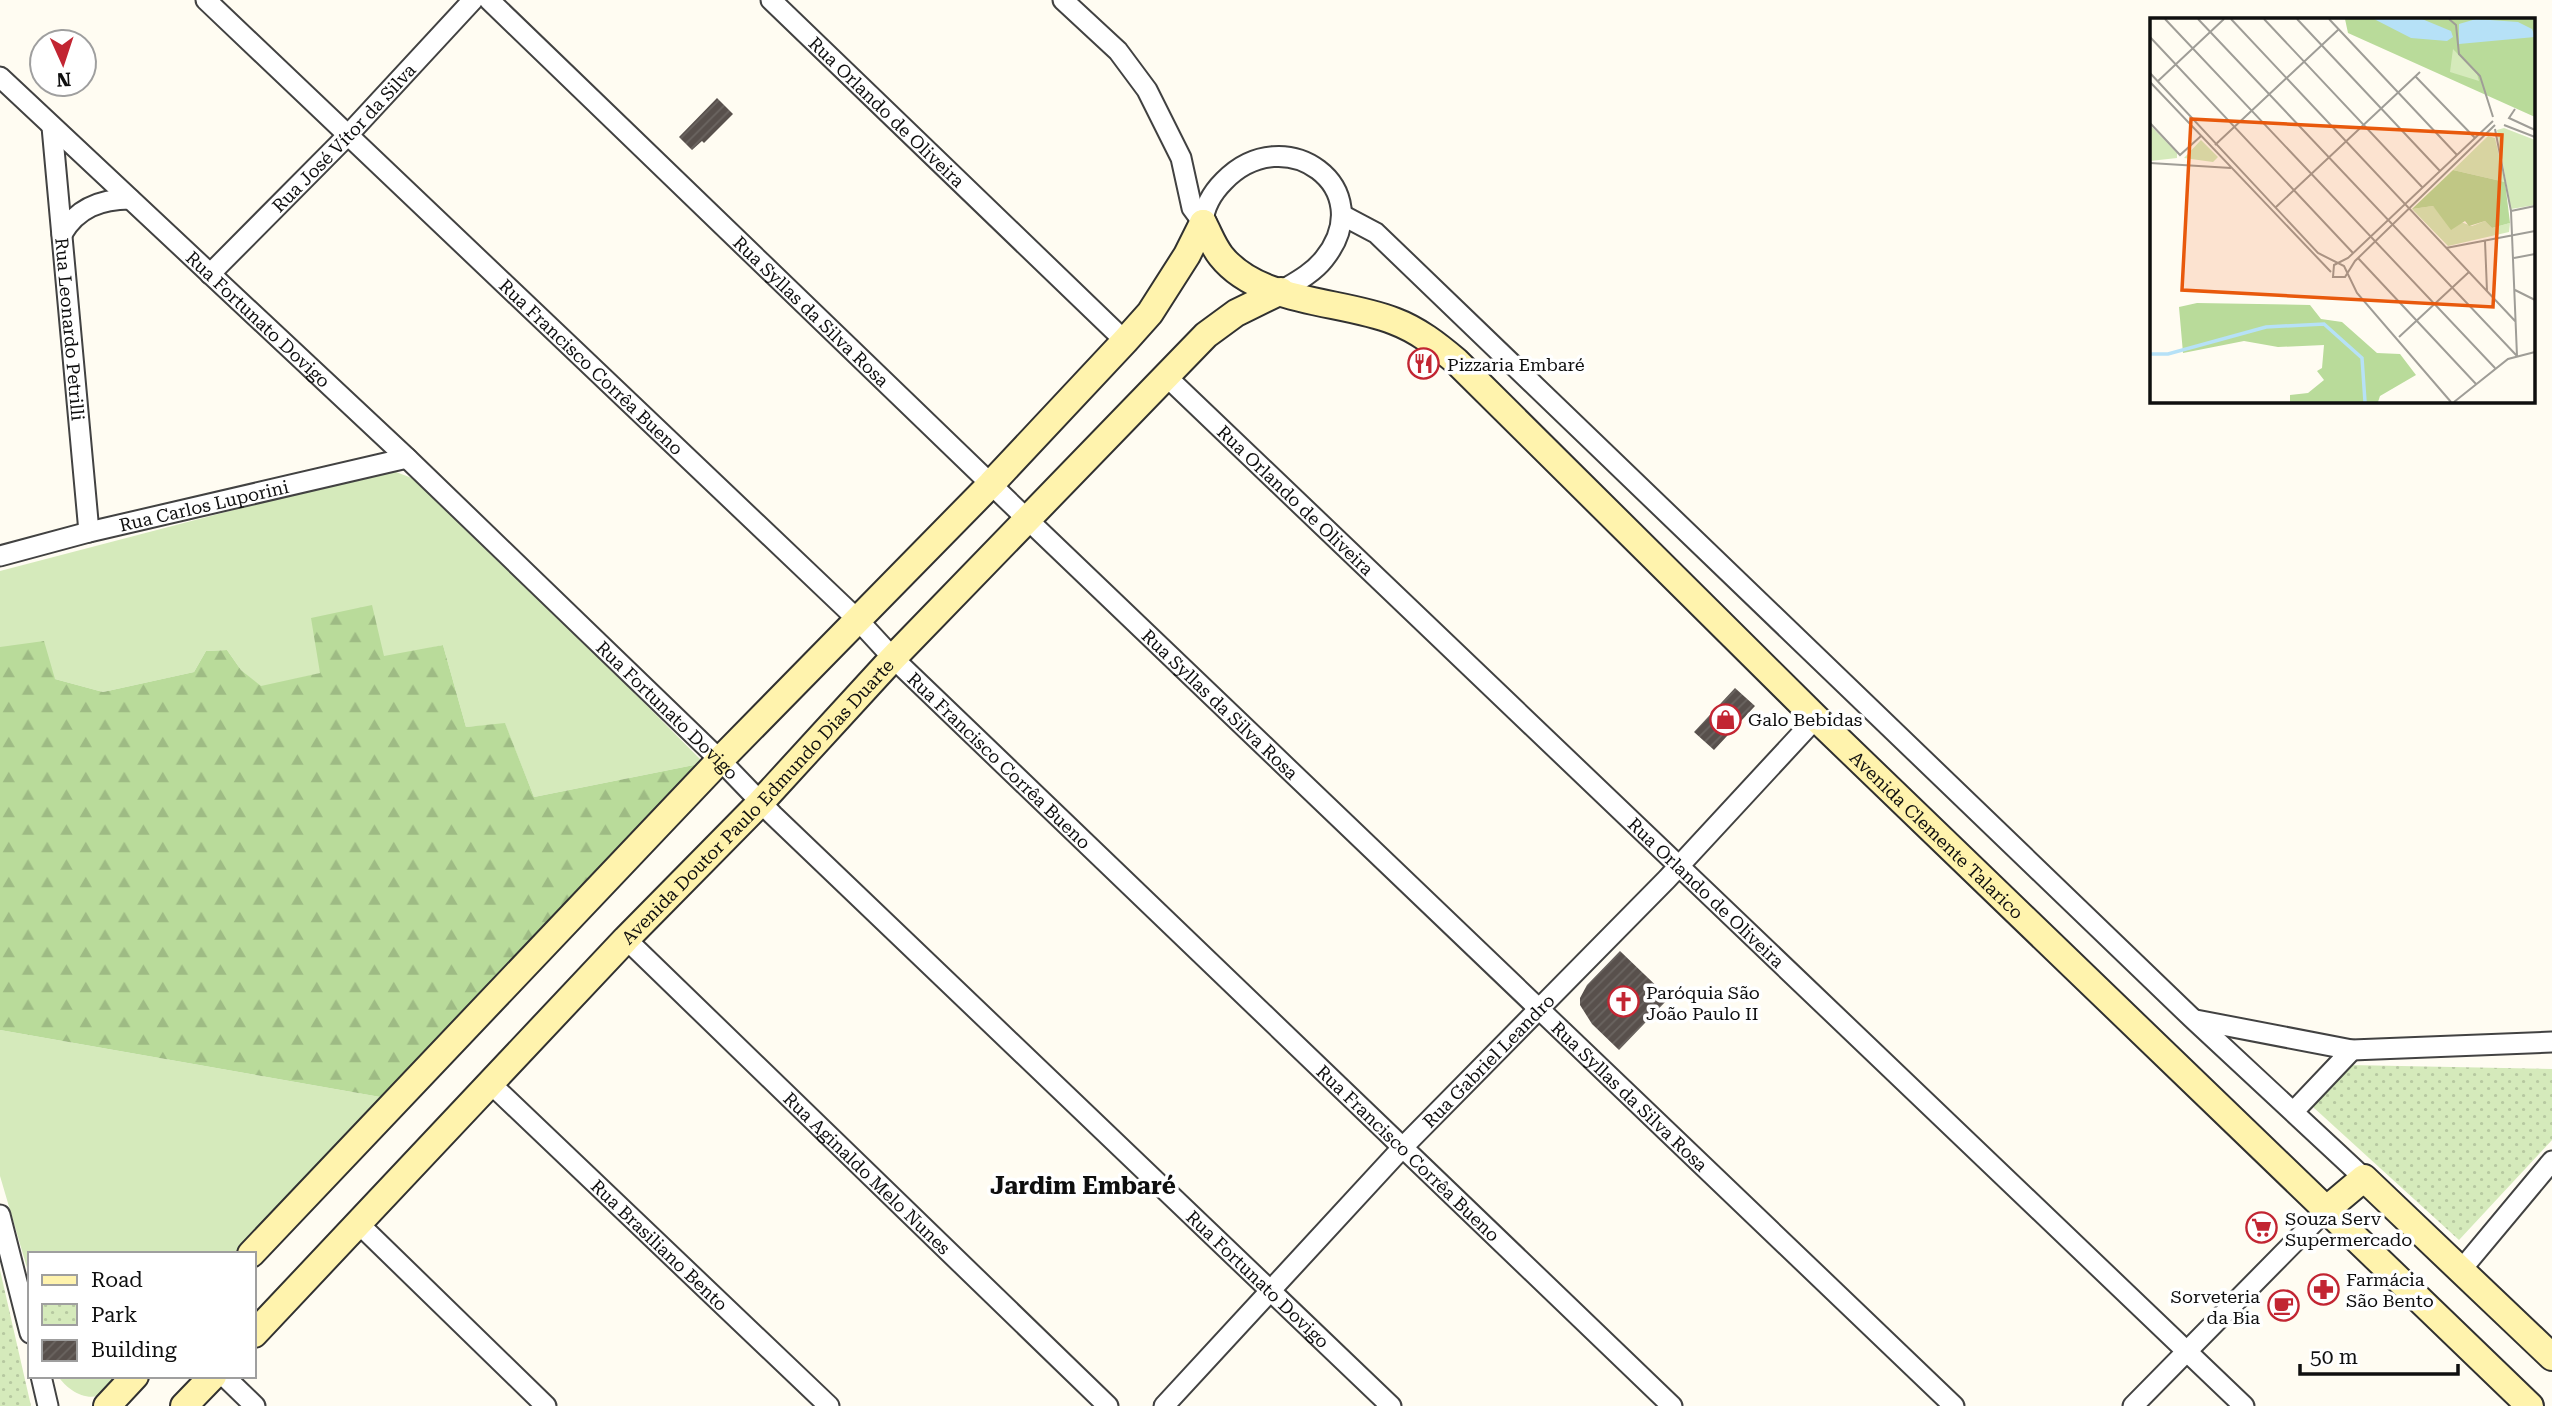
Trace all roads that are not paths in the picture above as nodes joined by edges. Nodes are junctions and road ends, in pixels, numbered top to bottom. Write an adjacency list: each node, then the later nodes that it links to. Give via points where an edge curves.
1 (206, 0): 8 (street, Rua Francisco Corrêa Bueno)
2 (473, 0): 8 (street, Rua José Vítor da Silva)
3 (489, 0): 18 (street, Rua Syllas da Silva Rosa)
4 (771, 0): 15 (street, Rua Orlando de Oliveira)
5 (1063, 0): 11 (street, Avenida Clemente Talarico, via 1118,51 1147,90 1181,158 1192,208)
6 (0, 77): 7 (street, Rua Fortunato Dovigo)
7 (52, 127): 9 (street, Rua Fortunato Dovigo); 12 (street, Rua Leonardo Petrilli)
8 (348, 135): 13 (street, Rua José Vítor da Silva); 22 (street, Rua Francisco Corrêa Bueno)
9 (130, 199): 12 (street, via 97,203 69,221); 13 (street, Rua Fortunato Dovigo)
10 (1342, 215): 11 (street, via 1340,199 1324,176 1302,160 1275,155 1249,163 1226,178 1209,200); 14 (street, via 1325,257); 30 (street, via 1376,233)
11 (1203, 223): 14 (street, Avenida Clemente Talarico, via 1231,267); 15 (street, via 1150,313)
12 (61, 234): 20 (street, Rua Leonardo Petrilli)
13 (210, 274): 17 (street, Rua Fortunato Dovigo)
14 (1281, 292): 16 (street, Avenida Doutor Paulo Edmundo Dias Duarte, via 1236,313 1206,335); 24 (street, Avenida Clemente Talarico, via 1393,320 1437,344)
15 (1125, 341): 18 (street)
16 (1167, 377): 19 (street, Avenida Doutor Paulo Edmundo Dias Duarte); 27 (street, Rua Orlando de Oliveira)
17 (407, 458): 20 (street, Rua Carlos Luporini); 25 (street, Rua Fortunato Dovigo)
18 (991, 484): 19 (street, Rua Syllas da Silva Rosa); 22 (street)
19 (1027, 519): 23 (street, Avenida Doutor Paulo Edmundo Dias Duarte); 29 (street, Rua Syllas da Silva Rosa)
20 (89, 532): 21 (street, Rua Carlos Luporini)
21 (0, 556)
22 (858, 620): 23 (street, Rua Francisco Corrêa Bueno); 25 (street)
23 (892, 658): 26 (street, Avenida Doutor Paulo Edmundo Dias Duarte); 35 (street, Rua Francisco Corrêa Bueno)
24 (1816, 718): 27 (street, Rua Gabriel Leandro); 38 (street, Avenida Clemente Talarico)
25 (720, 760): 26 (street, Rua Fortunato Dovigo); 41 (street)
26 (760, 803): 28 (street, Avenida Doutor Paulo Edmundo Dias Duarte); 43 (street, Rua Fortunato Dovigo)
27 (1679, 866): 29 (street, Rua Gabriel Leandro); 46 (street, Rua Orlando de Oliveira)
28 (626, 939): 33 (street, Avenida Doutor Paulo Edmundo Dias Duarte); 58 (street, Rua Aginaldo Melo Nunes)
29 (1539, 1010): 35 (street, Rua Gabriel Leandro); 62 (street, Rua Syllas da Silva Rosa)
30 (2193, 1020): 32 (street); 34 (street)
31 (2552, 1042): 32 (street)
32 (2352, 1050): 34 (street)
33 (491, 1083): 40 (street, Avenida Doutor Paulo Edmundo Dias Duarte); 57 (street, Rua Brasiliano Bento)
34 (2294, 1111): 37 (street)
35 (1402, 1148): 43 (street, Rua Gabriel Leandro); 61 (street, Rua Francisco Corrêa Bueno)
36 (2552, 1161): 42 (street)
37 (2364, 1178): 38 (street); 42 (street)
38 (2326, 1210): 46 (street); 65 (street, Avenida Clemente Talarico)
39 (0, 1215): 44 (street)
40 (359, 1224): 45 (street, Avenida Doutor Paulo Edmundo Dias Duarte); 56 (street)
41 (253, 1252)
42 (2461, 1270): 47 (street)
43 (1271, 1292): 59 (street, Rua Gabriel Leandro); 60 (street, Rua Fortunato Dovigo)
44 (28, 1325)
45 (256, 1332)
46 (2187, 1351): 63 (street); 64 (street, Rua Orlando de Oliveira)
47 (2552, 1357)
48 (41, 1378): 52 (street)
49 (133, 1378): 53 (street)
50 (211, 1378): 54 (street)
51 (226, 1378): 55 (street)
52 (48, 1406)
53 (107, 1406)
54 (184, 1406)
55 (255, 1406)
56 (546, 1406)
57 (829, 1406)
58 (1108, 1406)
59 (1164, 1406)
60 (1391, 1406)
61 (1672, 1406)
62 (1954, 1406)
63 (2133, 1406)
64 (2244, 1406)
65 (2530, 1406)

